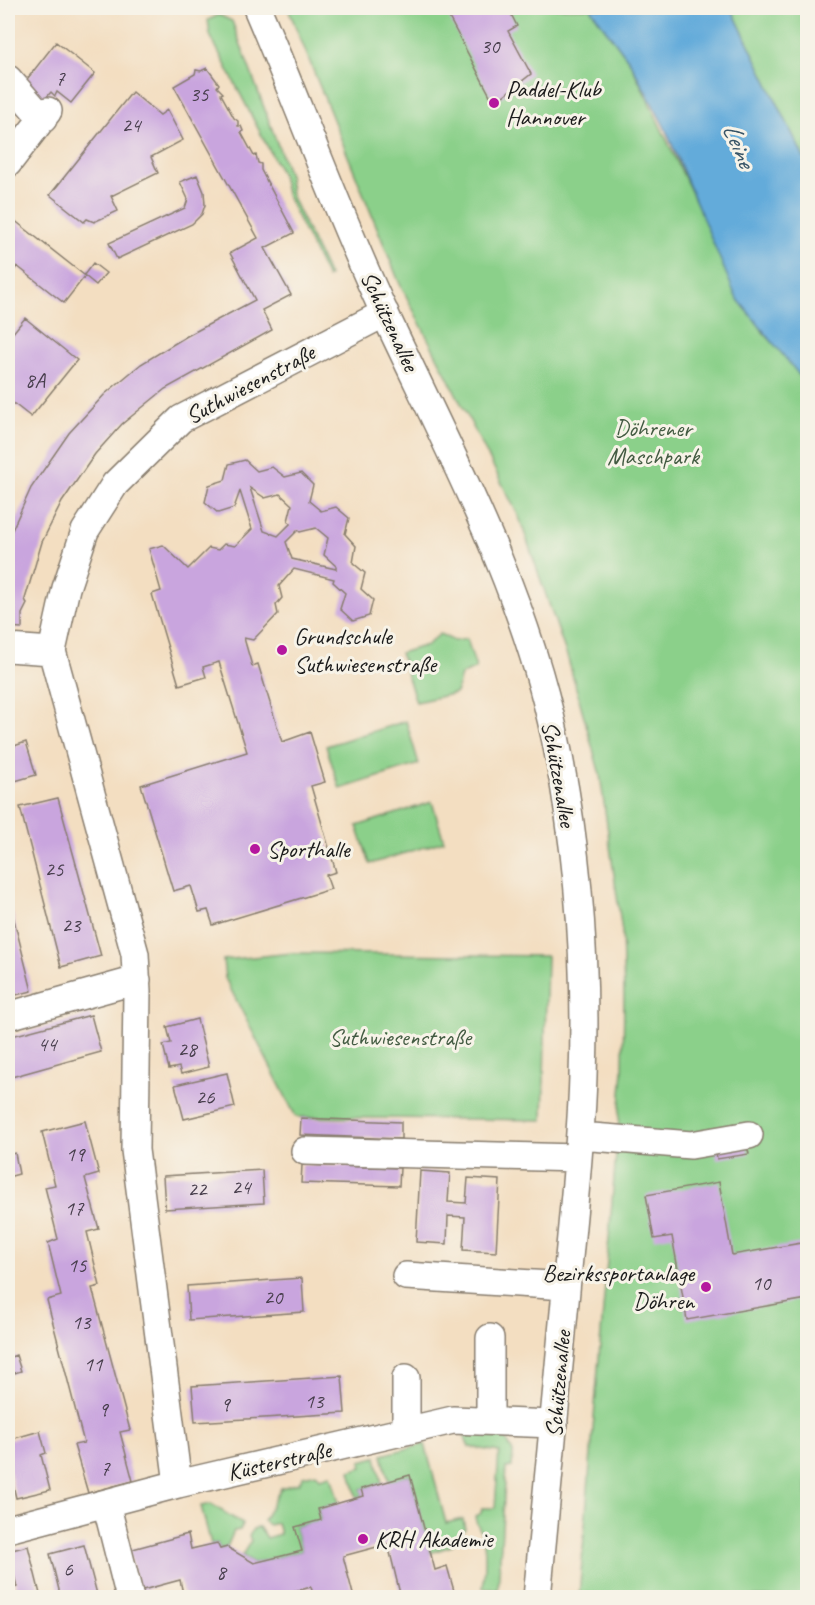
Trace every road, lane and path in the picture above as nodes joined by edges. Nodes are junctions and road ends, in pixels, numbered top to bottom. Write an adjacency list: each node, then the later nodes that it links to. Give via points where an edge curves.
1 (257, 8): 4 (street, Schützenallee)
2 (8, 79): 3 (street, via 46,115)
3 (8, 163)
4 (385, 313): 6 (street, Suthwiesenstraße, via 181,419 115,484 85,531 66,588); 10 (street, Schützenallee, via 464,476 501,563 533,652 555,737 576,867 581,949 584,1074)
5 (8, 648): 6 (street)
6 (52, 651): 7 (street, Suthwiesenstraße, via 135,954)
7 (137, 980): 8 (street); 19 (street, Suthwiesenstraße, via 135,1150)
8 (8, 1016)
9 (749, 1135): 10 (street, via 691,1145)
10 (579, 1147): 11 (street); 13 (street, Schützenallee)
11 (305, 1151)
12 (406, 1276): 13 (street)
13 (566, 1286): 17 (street, Schützenallee)
14 (490, 1338): 16 (street)
15 (406, 1378): 18 (street)
16 (490, 1420): 17 (street, Küsterstraße); 18 (street, Küsterstraße, via 453,1420)
17 (554, 1424): 23 (street, Schützenallee)
18 (406, 1431): 19 (street, Küsterstraße)
19 (178, 1484): 20 (street, Küsterstraße)
20 (106, 1503): 21 (street, Küsterstraße); 22 (street)
21 (8, 1529)
22 (130, 1598)
23 (537, 1598)

